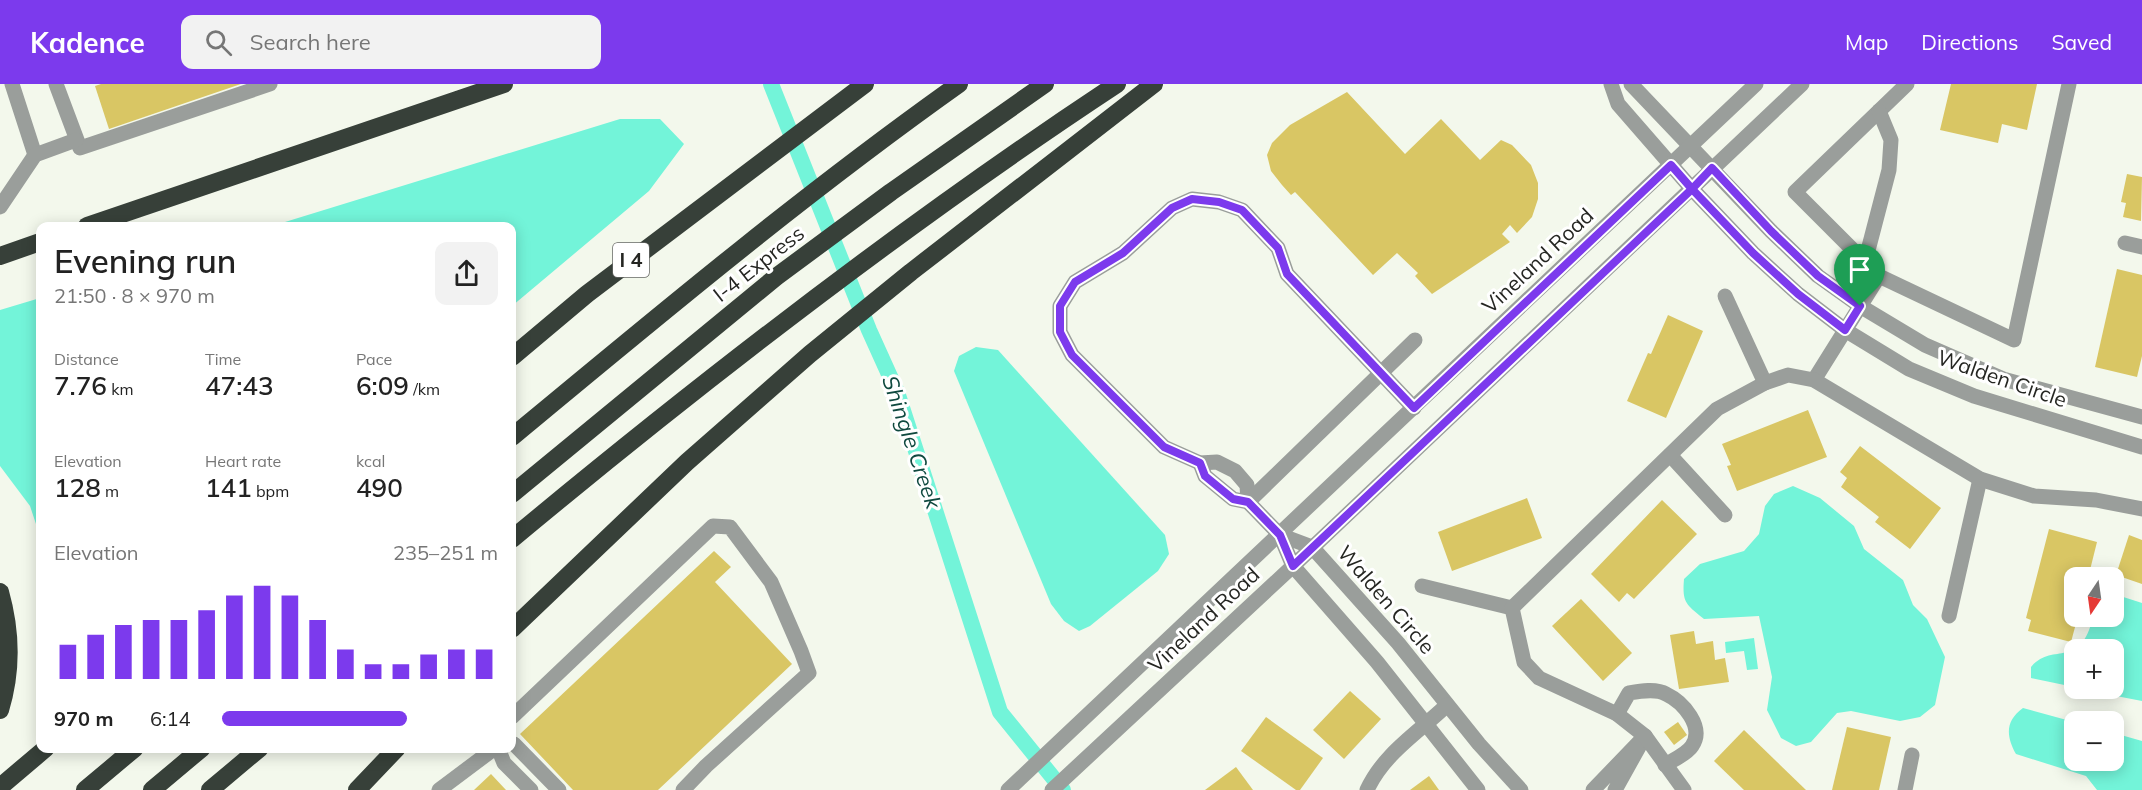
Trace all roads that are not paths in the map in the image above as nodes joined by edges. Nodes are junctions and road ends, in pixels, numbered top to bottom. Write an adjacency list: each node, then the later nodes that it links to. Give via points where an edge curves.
1 (12, 84): 19 (street)
2 (56, 84): 17 (street)
3 (270, 84): 17 (street, via 80,148)
4 (504, 84): 24 (highway)
5 (865, 84): 35 (highway, I 4, via 586,294)
6 (959, 84): 41 (highway, I-4 Express, via 758,234)
7 (1045, 84): 46 (highway, I-4 Express, via 776,277)
8 (1117, 84): 51 (highway, via 805,304)
9 (1154, 84): 58 (highway, via 810,354 687,462)
10 (1611, 84): 20 (street, Walden Circle, via 1618,104)
11 (1631, 84): 18 (street, Walden Circle)
12 (1756, 84): 18 (street, Vineland Road)
13 (1802, 84): 21 (street, Vineland Road)
14 (1907, 84): 16 (street)
15 (2069, 84): 30 (street, via 2014,340)
16 (1879, 111): 29 (street, via 1890,140 1889,170); 29 (street, via 1795,192)
17 (76, 140): 19 (street)
18 (1691, 145): 20 (street, Vineland Road); 21 (street, Walden Circle)
19 (35, 155): 23 (street)
20 (1671, 165): 22 (street, Walden Circle); 39 (street, Vineland Road)
21 (1712, 168): 22 (street, Vineland Road); 32 (street, Walden Circle, via 1818,276)
22 (1692, 189): 33 (street, Walden Circle, via 1753,253); 52 (street, Vineland Road)
23 (0, 207)
24 (99, 222)
25 (36, 243): 28 (highway)
26 (2125, 243): 27 (street)
27 (2142, 247)
28 (0, 256)
29 (1865, 262): 30 (street)
30 (1879, 276): 32 (street)
31 (1725, 296): 38 (street)
32 (1860, 306): 33 (street); 40 (street, Walden Circle, via 1925,345 2003,379)
33 (1845, 330): 37 (street); 42 (street, Walden Circle, via 1910,369 1974,396)
34 (1415, 340): 36 (street)
35 (516, 354)
36 (1380, 374): 39 (street); 44 (street, via 1287,274 1278,248 1242,210 1192,199 1172,208 1123,253 1075,282 1060,306 1060,332 1072,355 1164,447); 47 (street)
37 (1814, 380): 38 (street, via 1788,375); 45 (street)
38 (1765, 383): 43 (street, via 1717,409)
39 (1414, 408): 50 (street, Vineland Road)
40 (2142, 417)
41 (516, 434)
42 (2142, 447)
43 (1670, 455): 49 (street); 56 (street)
44 (1200, 463): 47 (street, via 1205,476 1233,499); 47 (street, via 1217,462 1235,471 1247,485)
45 (1980, 479): 48 (street, via 2034,496 2096,500); 57 (street)
46 (516, 491)
47 (1248, 502): 50 (street)
48 (2142, 509)
49 (1725, 514)
50 (1280, 535): 52 (street, Walden Circle); 53 (street); 84 (street, Vineland Road)
51 (516, 536)
52 (1312, 547): 53 (street, Vineland Road); 59 (street, Walden Circle, via 1398,643)
53 (1293, 566): 63 (street); 85 (street, Vineland Road)
54 (1422, 586): 56 (street)
55 (0, 592): 60 (highway, via 9,645)
56 (1512, 608): 62 (street, via 1524,662 1539,678)
57 (1949, 616)
58 (516, 625)
59 (1447, 705): 63 (street); 88 (street, Walden Circle)
60 (0, 710)
61 (516, 713): 83 (street, via 712,526 730,527 771,582 809,673)
62 (1617, 714): 64 (street); 74 (street, via 1629,693 1644,690 1666,693 1691,715 1697,732 1691,747)
63 (1427, 725): 86 (street, via 1395,750); 87 (street)
64 (1645, 736): 74 (street); 89 (street); 90 (street)
65 (516, 746): 76 (street)
66 (40, 753): 75 (highway)
67 (129, 753): 77 (highway)
68 (196, 753): 78 (highway)
69 (254, 753): 79 (highway)
70 (392, 753): 80 (highway)
71 (489, 753): 81 (street)
72 (499, 753): 82 (street)
73 (1912, 755): 92 (street)
74 (1665, 765): 91 (street)
75 (0, 787)
76 (551, 787)
77 (85, 790)
78 (152, 790)
79 (210, 790)
80 (357, 790)
81 (439, 790)
82 (531, 790)
83 (683, 790)
84 (1008, 790)
85 (1052, 790)
86 (1367, 790)
87 (1478, 790)
88 (1521, 790)
89 (1593, 790)
90 (1615, 790)
91 (1684, 790)
92 (1905, 790)

